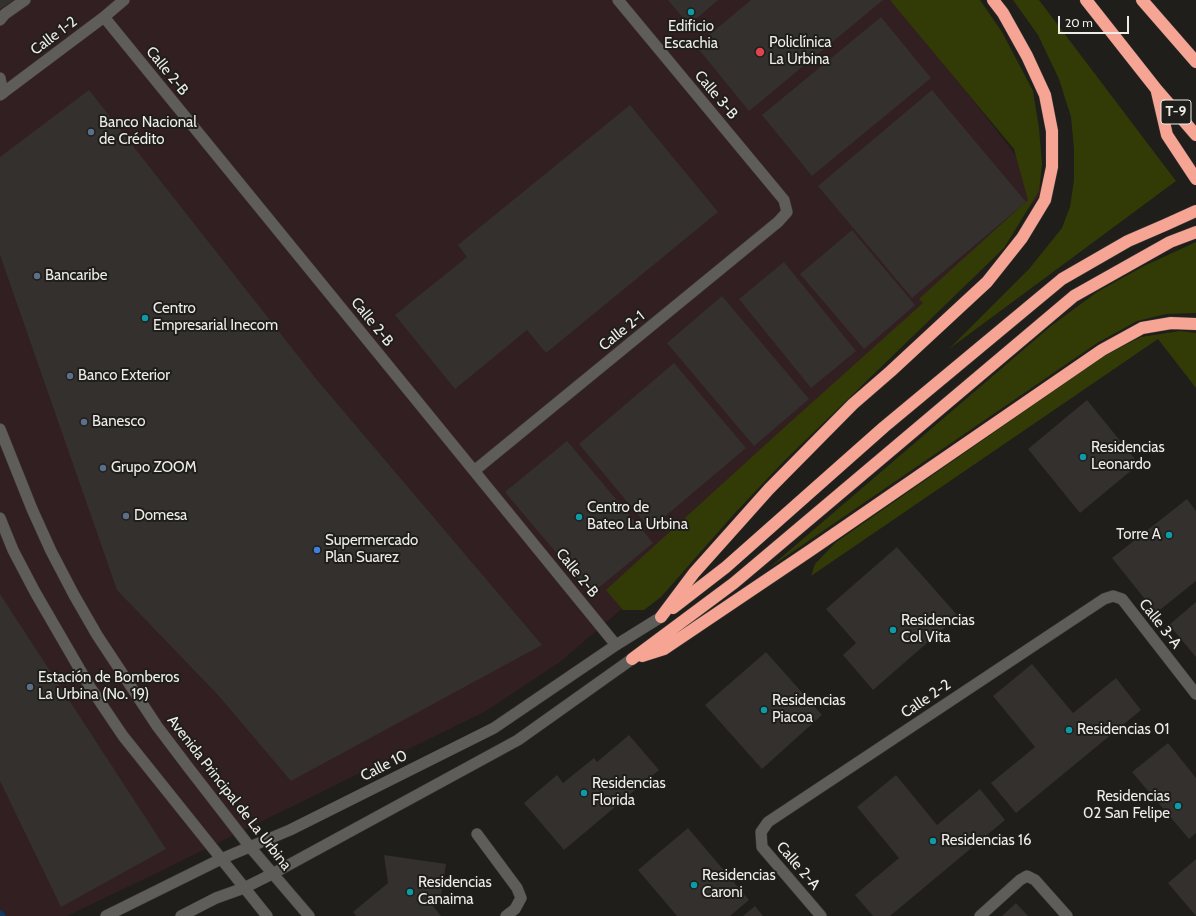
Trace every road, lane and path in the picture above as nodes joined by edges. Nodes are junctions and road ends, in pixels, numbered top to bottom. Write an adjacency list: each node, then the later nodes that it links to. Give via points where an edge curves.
1 (25, 0): 8 (street)
2 (124, 0): 7 (street, Calle 1-2)
3 (618, 0): 16 (street, Calle 3-B, via 784,200)
4 (993, 0): 23 (highway, via 1027,56 1045,95 1052,131 1052,167 1045,200 1022,238 987,282 853,404 769,489 694,573)
5 (1086, 0): 11 (highway, T-9)
6 (1142, 0): 9 (highway)
7 (104, 17): 12 (street, Calle 1-2); 20 (street, Calle 2-B)
8 (0, 20)
9 (1196, 62)
10 (0, 78): 12 (street)
11 (1157, 90): 13 (highway, T-9); 14 (highway, via 1167,135)
12 (1, 94)
13 (1196, 135)
14 (1196, 179)
15 (1196, 211): 23 (highway, via 1128,241 1062,279 884,427 726,567)
16 (787, 212): 20 (street, Calle 2-1)
17 (1196, 232): 25 (highway, via 1170,242 1074,296 734,583)
18 (1196, 324): 25 (highway, via 1171,323 1142,328 1102,350 664,649)
19 (0, 429): 29 (street, Avenida Principal de La Urbina, via 51,551 97,635 157,726)
20 (474, 471): 24 (street, Calle 2-B)
21 (0, 518): 30 (street, via 35,592 90,687 123,736)
22 (1113, 596): 26 (street, Calle 3-A, via 1122,599); 27 (street, Calle 2-2, via 1104,599 768,822)
23 (661, 617): 24 (street, Calle 10)
24 (616, 645): 29 (street, Calle 10, via 494,728 290,830)
25 (632, 659): 31 (street, via 518,740)
26 (1196, 694)
27 (761, 832): 38 (street, Calle 2-A, via 762,847)
28 (477, 834): 37 (street, via 517,888 520,898 515,909)
29 (250, 847): 30 (street, Calle 10); 31 (street, Avenida Principal de La Urbina)
30 (221, 859): 32 (street); 33 (street, Calle 10)
31 (272, 874): 32 (street); 36 (street, Avenida Principal de La Urbina)
32 (244, 888): 34 (street, via 216,898); 35 (street)
33 (106, 916)
34 (181, 916)
35 (267, 916)
36 (309, 916)
37 (506, 916)
38 (821, 916)
39 (980, 916): 40 (street, via 1027,876 1035,880)
40 (1067, 916)

